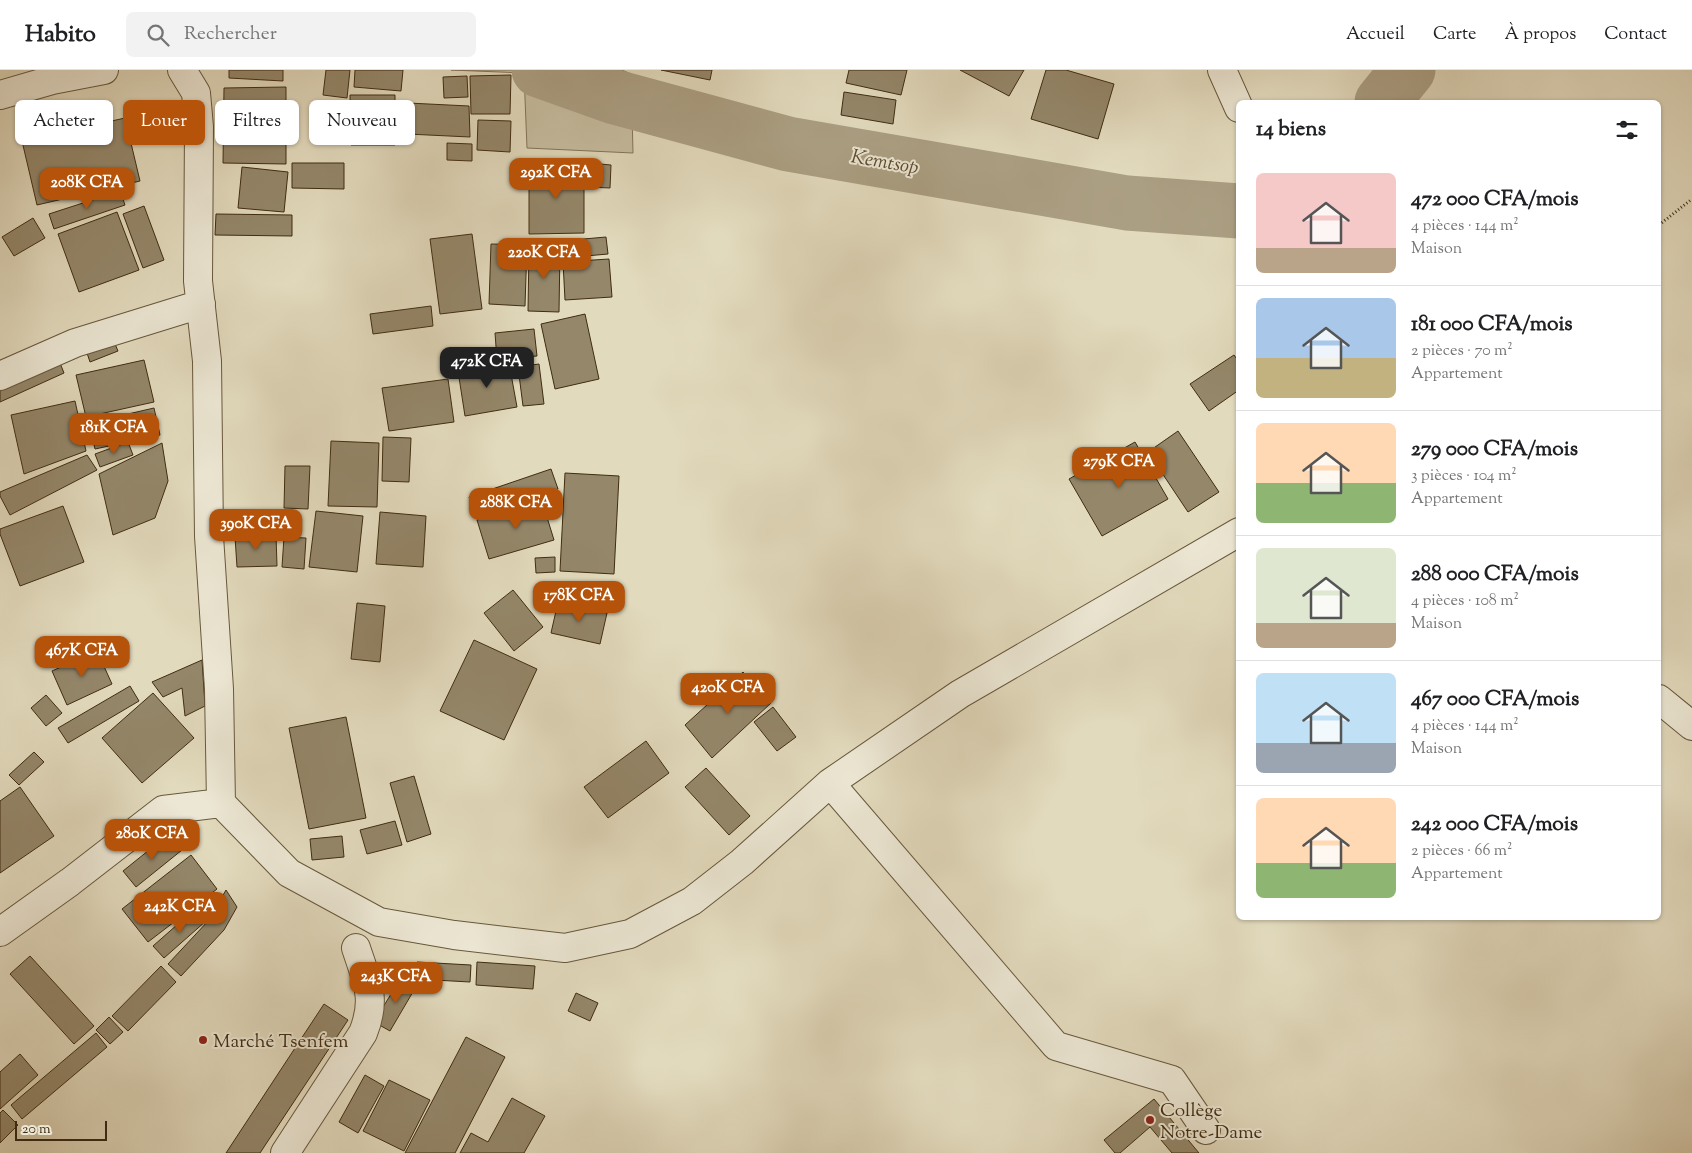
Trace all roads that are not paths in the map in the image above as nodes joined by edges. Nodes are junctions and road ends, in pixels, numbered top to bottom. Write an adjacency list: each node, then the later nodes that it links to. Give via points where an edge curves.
1 (104, 70): 4 (street)
2 (182, 70): 6 (street, via 196,93 199,127 198,281)
3 (1222, 70): 5 (street)
4 (0, 95)
5 (1236, 101)
6 (201, 304): 7 (street, via 75,343); 12 (street, via 208,361 209,536 219,689)
7 (0, 376)
8 (1236, 534): 11 (street, via 960,694)
9 (1661, 701): 10 (street)
10 (1692, 726)
11 (830, 783): 12 (street, via 742,862 692,901 630,934 565,948 379,922 289,873); 15 (street, via 1056,1046 1172,1080)
12 (221, 803): 13 (street, via 163,810)
13 (0, 932)
14 (356, 948): 16 (street, via 371,995 370,1017 363,1033)
15 (1206, 1130)
16 (285, 1153)

